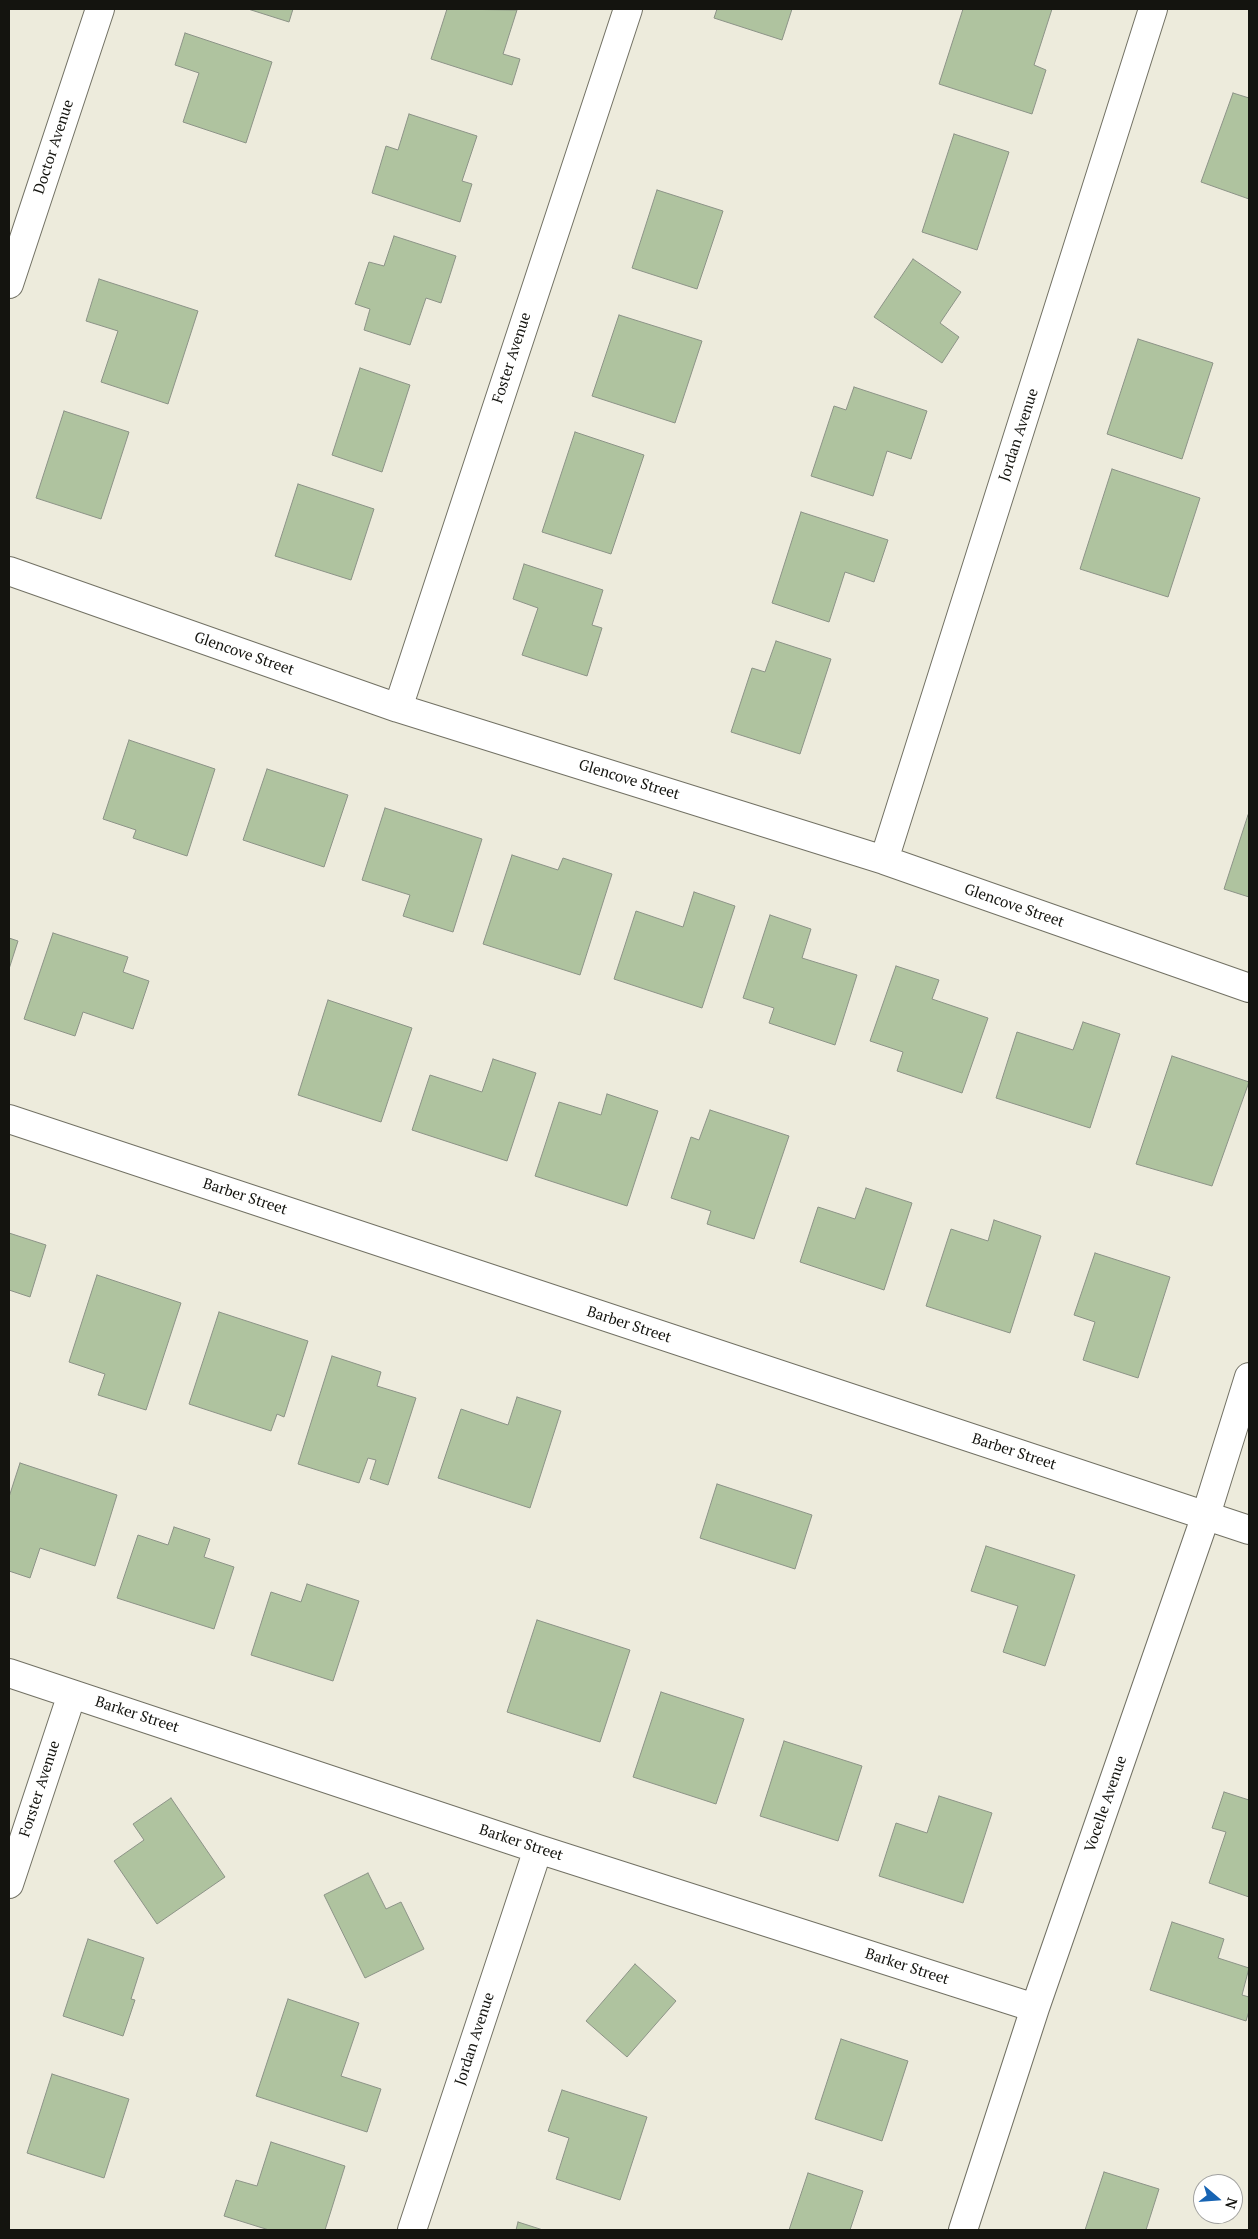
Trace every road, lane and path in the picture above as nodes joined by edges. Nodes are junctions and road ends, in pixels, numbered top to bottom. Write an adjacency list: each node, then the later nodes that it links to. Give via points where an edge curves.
1 (100, 9): 4 (street, Doctor Avenue)
2 (628, 9): 6 (street, Foster Avenue)
3 (1153, 9): 7 (street, Jordan Avenue)
4 (9, 284)
5 (9, 571): 6 (street, Glencove Street)
6 (398, 708): 7 (street, Glencove Street)
7 (884, 860): 8 (street, Glencove Street)
8 (1249, 988)
9 (9, 1119): 11 (street, Barber Street)
10 (1249, 1377): 11 (street, Vocelle Avenue)
11 (1206, 1515): 12 (street, Barber Street); 17 (street, Vocelle Avenue)
12 (1249, 1530)
13 (9, 1673): 14 (street, Barker Street)
14 (72, 1694): 15 (street, Barker Street); 16 (street, Forster Avenue)
15 (538, 1848): 17 (street, Barker Street); 18 (street, Jordan Avenue)
16 (9, 1884)
17 (1035, 2008): 19 (street, Vocelle Avenue)
18 (412, 2230)
19 (963, 2230)

